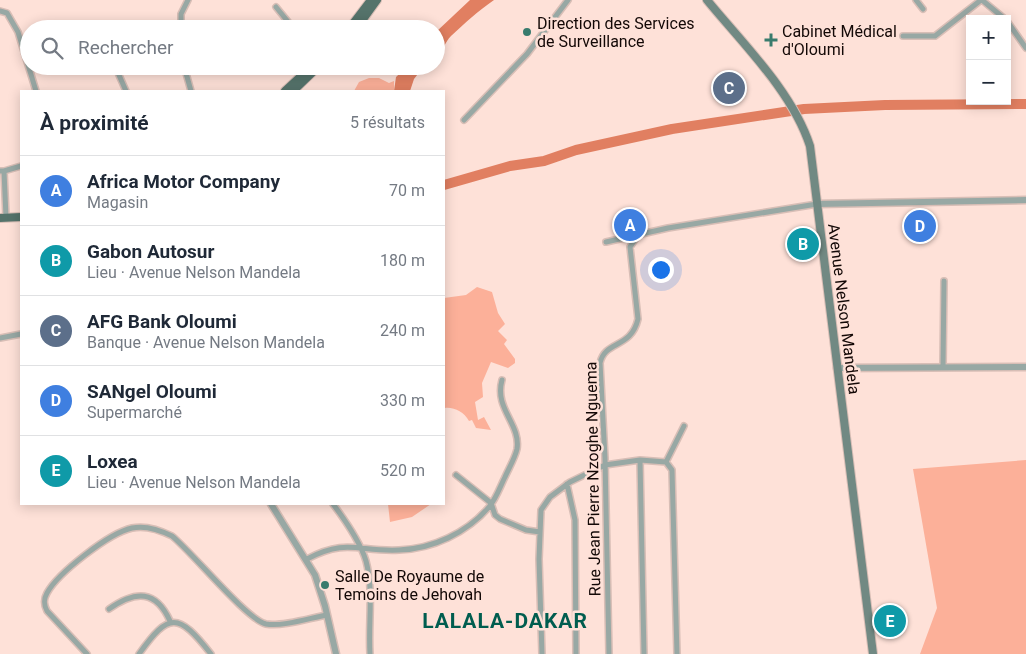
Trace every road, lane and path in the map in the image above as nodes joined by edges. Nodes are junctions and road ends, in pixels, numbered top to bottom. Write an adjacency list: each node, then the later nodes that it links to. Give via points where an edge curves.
1 (188, 0): 12 (street)
2 (371, 0): 14 (main road)
3 (377, 0): 15 (main road)
4 (568, 0): 30 (street, via 527,54)
5 (707, 0): 34 (main road, Avenue Nelson Mandela, via 790,101 801,121 810,146)
6 (916, 0): 9 (street)
7 (981, 0): 11 (street); 17 (street, via 935,36)
8 (276, 7): 13 (street)
9 (923, 9)
10 (0, 12): 18 (street, via 7,13)
11 (1000, 15)
12 (181, 20)
13 (287, 20)
14 (356, 20)
15 (363, 20)
16 (1011, 27): 19 (street)
17 (903, 36)
18 (20, 38)
19 (1026, 48)
20 (32, 75): 25 (street)
21 (119, 75): 26 (street)
22 (187, 75): 27 (street)
23 (302, 75): 28 (main road)
24 (310, 75): 29 (main road)
25 (36, 90)
26 (126, 90)
27 (191, 90)
28 (286, 90)
29 (294, 90)
30 (464, 120)
31 (20, 166): 32 (street)
32 (2, 171): 36 (street)
33 (1026, 200): 34 (street)
34 (817, 204): 38 (street); 44 (main road, Avenue Nelson Mandela)
35 (20, 216): 36 (main road)
36 (2, 219): 37 (main road)
37 (20, 221)
38 (638, 235): 39 (street); 50 (street, Rue Jean Pierre Nzoghe Nguema, via 630,247 638,319 636,329 628,339 605,351 600,363)
39 (606, 242)
40 (944, 281): 45 (street)
41 (20, 334): 42 (street)
42 (0, 338)
43 (1026, 367): 45 (street)
44 (837, 368): 45 (street); 72 (main road, Avenue Nelson Mandela)
45 (943, 368)
46 (502, 380): 53 (street, via 500,398 516,437 517,448)
47 (684, 426): 49 (street)
48 (640, 460): 49 (street); 50 (street); 70 (street)
49 (666, 462): 71 (street, via 672,470)
50 (605, 465): 52 (street); 69 (street, Rue Jean Pierre Nzoghe Nguema)
51 (456, 474): 53 (street)
52 (567, 484): 56 (street, via 550,497 541,510); 68 (street, via 575,520)
53 (491, 503): 56 (street, via 500,519); 57 (street, via 476,519 437,544 401,550)
54 (272, 505): 58 (street)
55 (334, 505): 57 (street)
56 (540, 532): 67 (street)
57 (360, 547): 58 (street, via 333,548); 66 (street, via 369,577)
58 (307, 559): 60 (street)
59 (109, 609): 61 (street, via 127,599 147,596 160,603)
60 (327, 616): 62 (street, via 273,624 261,622 172,536 160,530 132,528 90,551 46,594 47,612); 65 (street)
61 (170, 622): 63 (street, via 156,630); 64 (street, via 188,629)
62 (87, 654)
63 (138, 654)
64 (211, 654)
65 (336, 654)
66 (370, 654)
67 (542, 654)
68 (576, 654)
69 (609, 654)
70 (644, 654)
71 (677, 654)
72 (873, 654)

